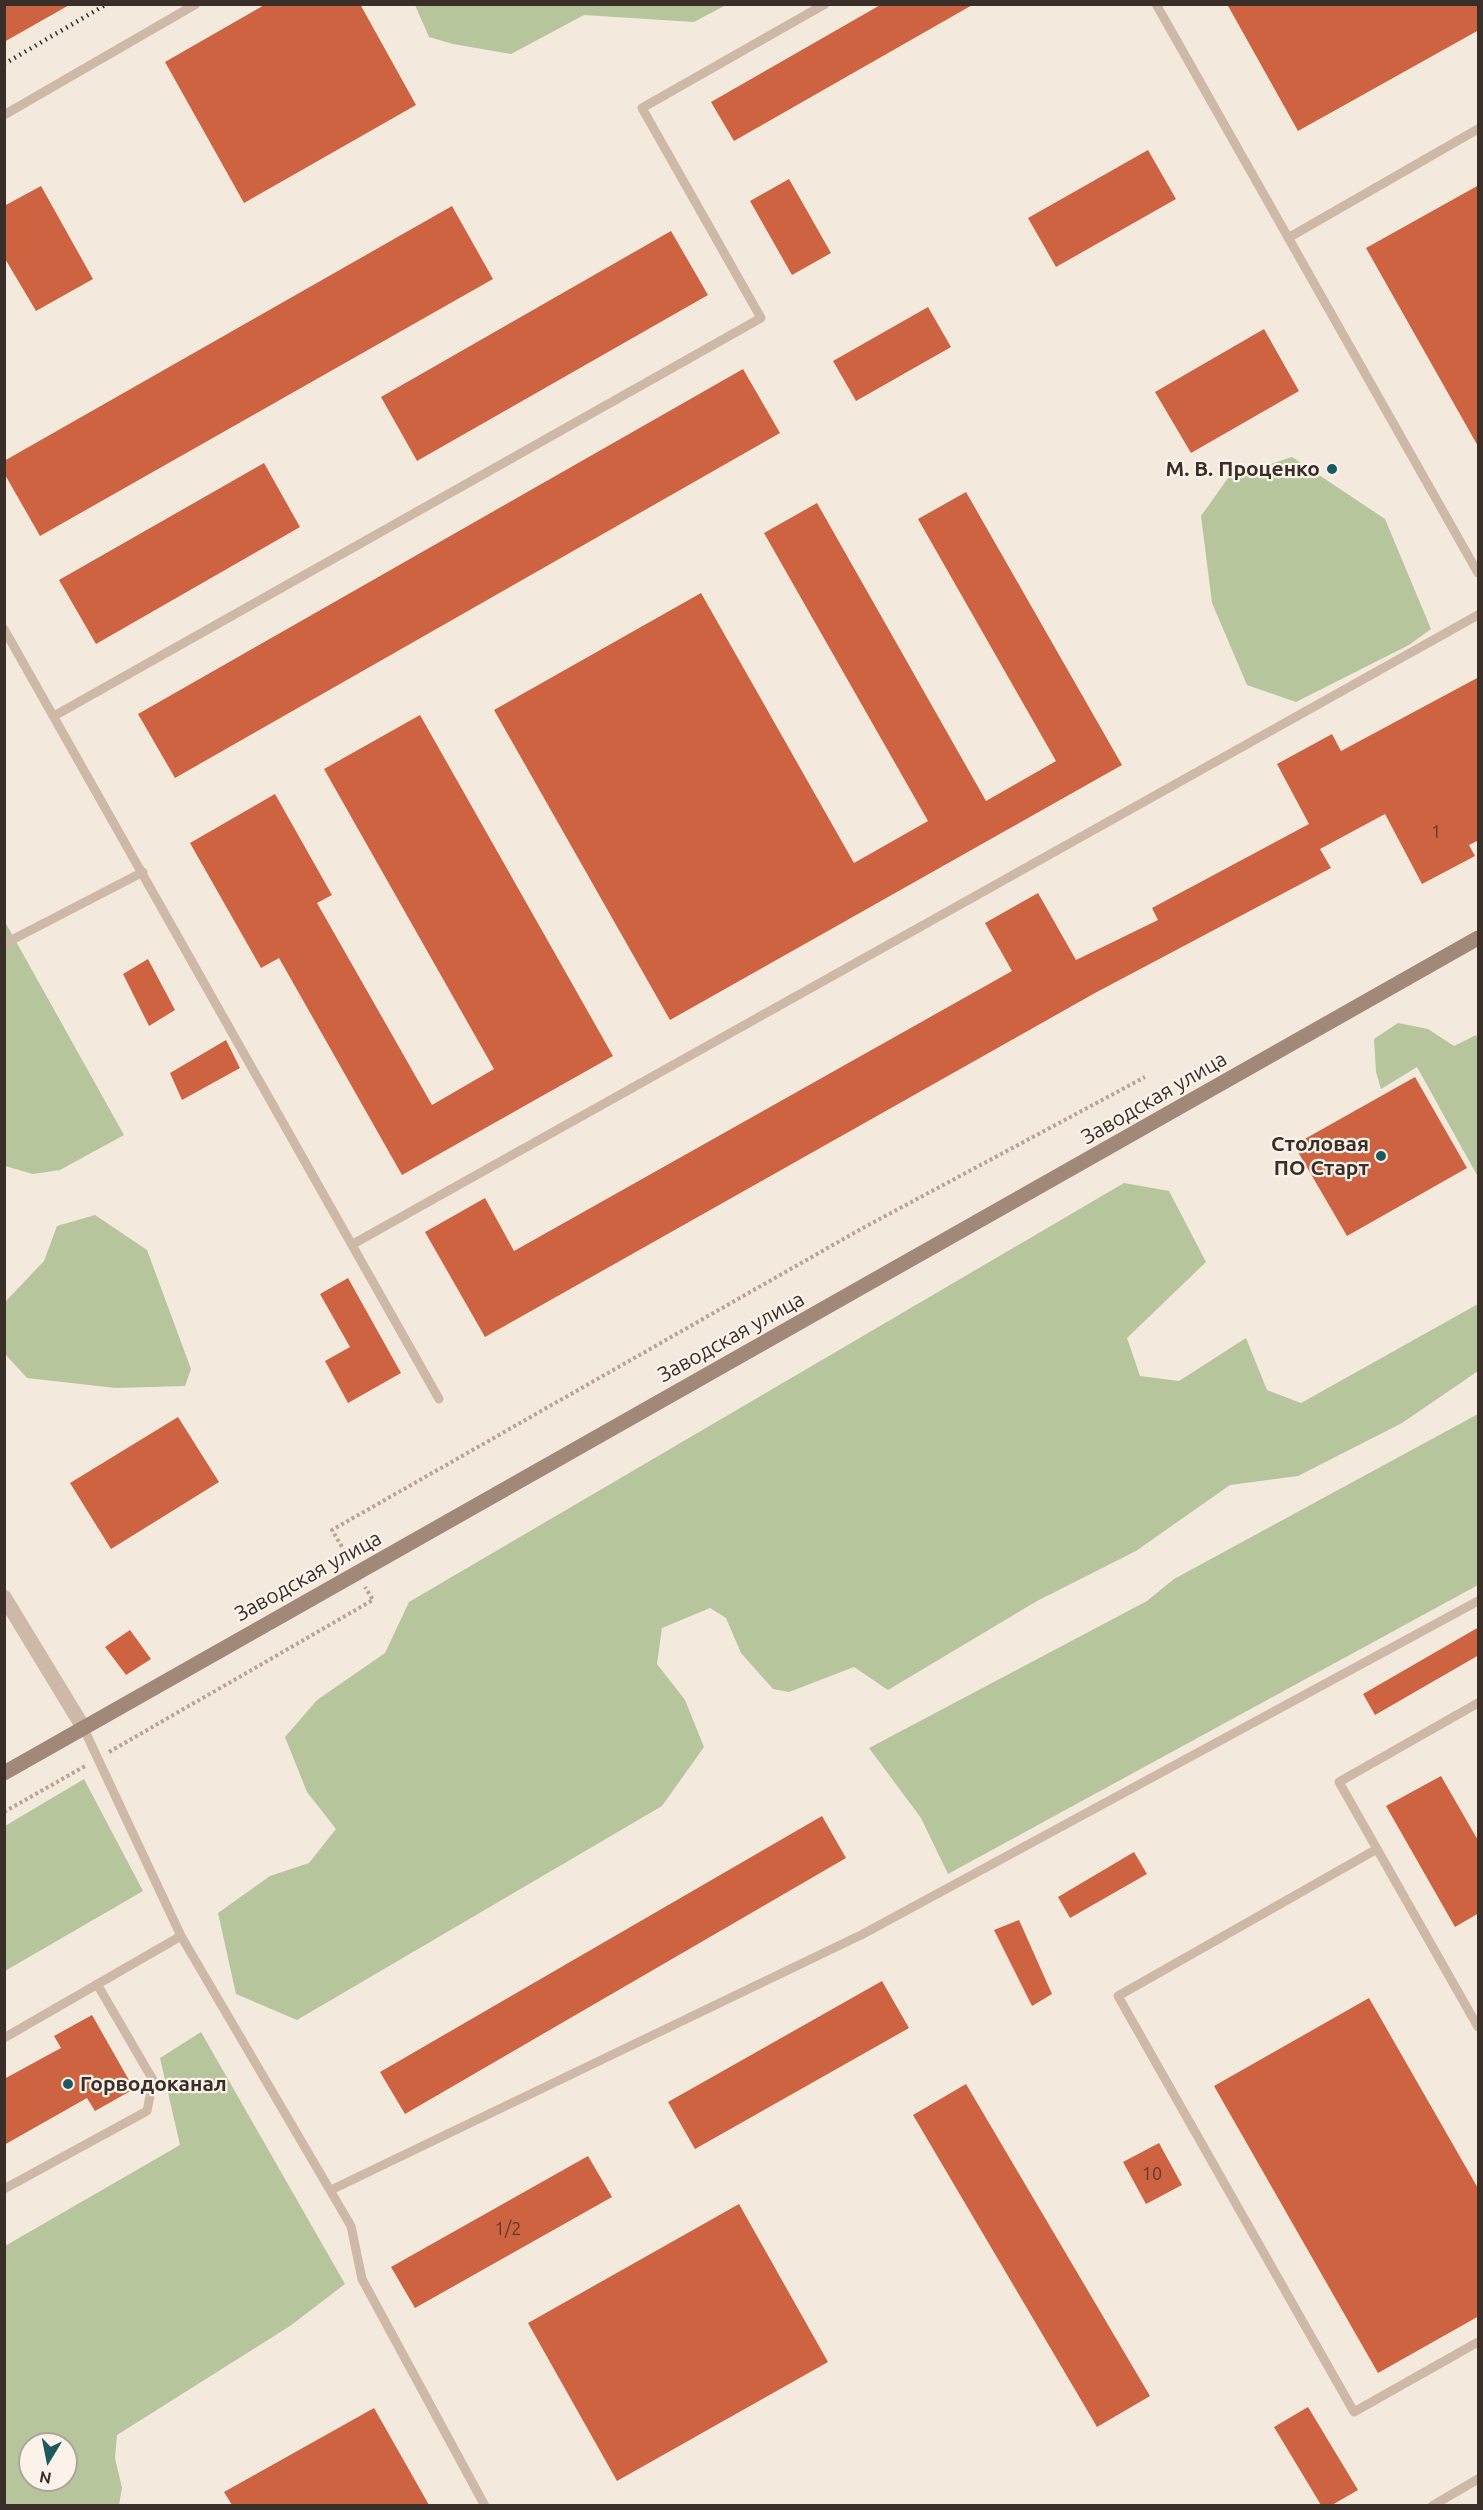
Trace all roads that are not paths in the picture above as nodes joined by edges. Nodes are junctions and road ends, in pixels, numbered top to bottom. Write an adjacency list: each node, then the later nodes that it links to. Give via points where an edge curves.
1 (196, 4): 4 (lane)
2 (825, 4): 10 (lane, via 642,108 761,318)
3 (1156, 4): 6 (lane)
4 (4, 115)
5 (1479, 129): 6 (lane)
6 (1288, 238): 7 (lane)
7 (1479, 573)
8 (1479, 615): 14 (lane)
9 (4, 629): 10 (lane)
10 (54, 716): 11 (lane)
11 (142, 872): 13 (lane); 14 (lane)
12 (1479, 938): 19 (main road, Заводская улица)
13 (4, 944)
14 (353, 1244): 15 (lane)
15 (439, 1399)
16 (4, 1597): 19 (street)
17 (1479, 1601): 27 (lane, via 862,1934)
18 (1479, 1703): 21 (lane, via 1339,1782)
19 (83, 1727): 20 (main road, Заводская улица); 22 (lane)
20 (4, 1773)
21 (1377, 1849): 24 (lane); 28 (lane, via 1118,1996 1354,2412)
22 (181, 1936): 23 (lane); 27 (lane)
23 (97, 1984): 25 (lane); 26 (lane, via 153,2080 147,2111)
24 (1479, 2027)
25 (4, 2038)
26 (4, 2189)
27 (331, 2190): 30 (lane, via 351,2226 362,2279)
28 (1479, 2342)
29 (1479, 2479): 31 (lane)
30 (485, 2505)
31 (1432, 2505)

